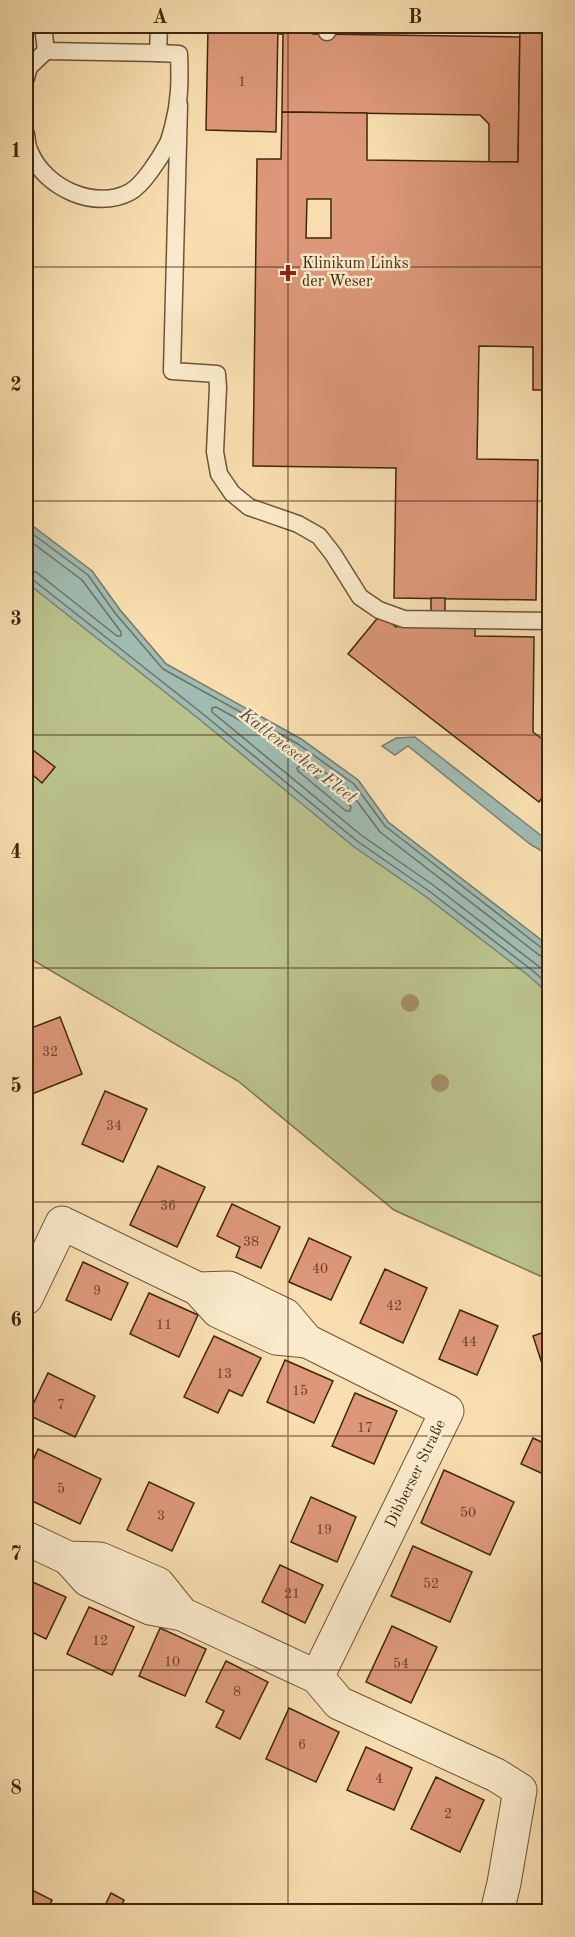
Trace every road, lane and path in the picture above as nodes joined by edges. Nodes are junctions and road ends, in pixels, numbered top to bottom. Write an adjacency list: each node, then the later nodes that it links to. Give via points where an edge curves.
1 (43, 26): 3 (lane)
2 (159, 26): 4 (lane)
3 (46, 51): 4 (lane); 5 (lane, via 29,67)
4 (158, 53): 6 (lane, via 180,54)
5 (26, 78)
6 (178, 105): 7 (lane, via 168,143 148,174 133,191 114,199 87,198 62,189 30,153); 8 (lane, via 172,372 218,374 215,452 219,474 232,493 249,507 298,524 319,536 360,597 380,610 404,619)
7 (26, 134)
8 (549, 621)
9 (26, 1298): 11 (street, Dibberser Straße, via 62,1223 198,1289 229,1288 257,1301 285,1315 307,1341 447,1411)
10 (26, 1538): 11 (street, via 68,1558 100,1559 158,1584 182,1614)
11 (317, 1677): 12 (street, via 339,1703 496,1775 520,1790)
12 (497, 1911)

